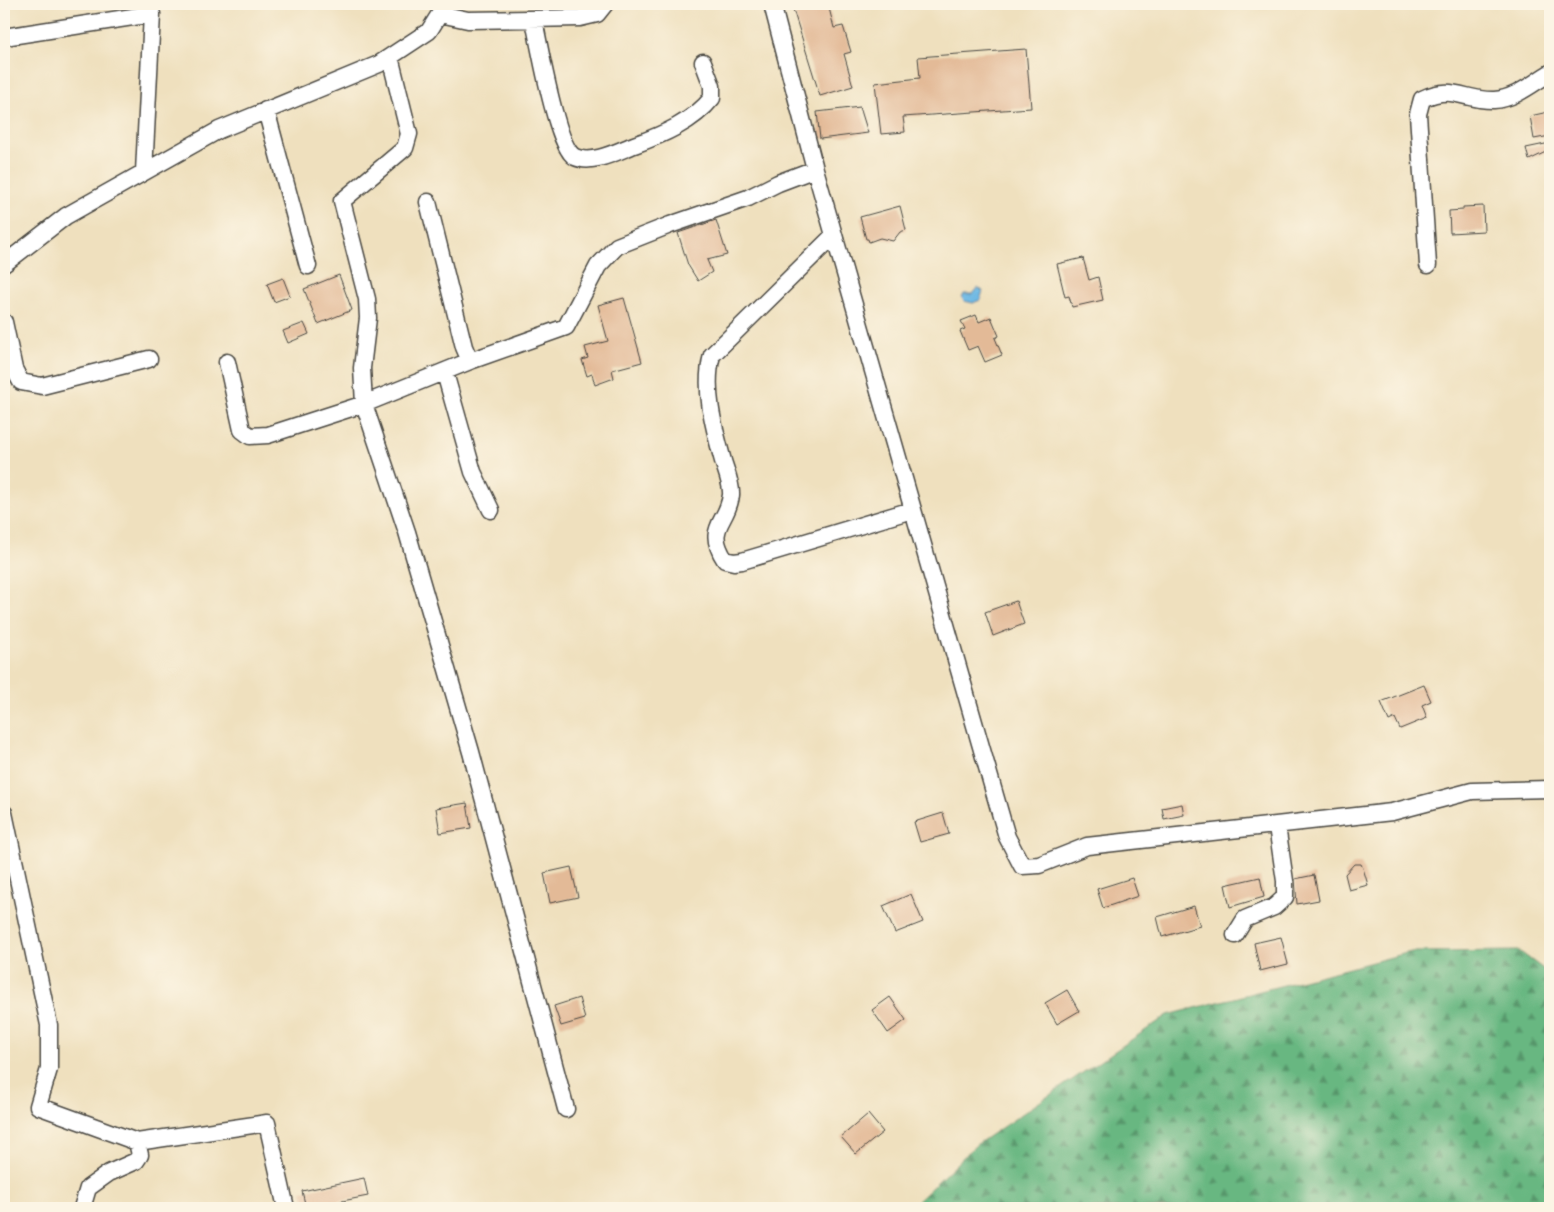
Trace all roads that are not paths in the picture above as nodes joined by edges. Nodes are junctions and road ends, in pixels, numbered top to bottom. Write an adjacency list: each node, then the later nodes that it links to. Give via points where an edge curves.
1 (605, 4): 4 (street, via 597,14 580,18)
2 (772, 4): 10 (street)
3 (443, 9): 4 (street, via 468,20); 6 (street, via 429,31)
4 (534, 20): 7 (street, via 554,111 564,143 577,158 610,154 681,124 712,98 712,86)
5 (4, 37): 11 (street, via 152,14)
6 (390, 57): 9 (street); 22 (street, via 409,134 405,148 342,201 366,299 368,318 362,368)
7 (703, 62)
8 (1550, 73): 16 (street, via 1515,95 1495,100 1452,92 1436,92 1422,99 1418,114)
9 (266, 110): 11 (street, via 219,130); 15 (street)
10 (815, 169): 13 (street); 19 (street, via 748,198 617,246 598,266 566,328)
11 (144, 172): 14 (street, via 66,216)
12 (428, 202): 19 (street)
13 (834, 235): 24 (street); 24 (street, via 712,355 708,370 713,424 731,495 719,524 716,546 725,560 742,561)
14 (4, 264)
15 (308, 266)
16 (1428, 266)
17 (4, 322): 18 (street, via 14,369 21,382 42,386)
18 (149, 359)
19 (470, 361): 21 (street)
20 (227, 362): 22 (street, via 242,430 250,436 268,435)
21 (445, 373): 22 (street); 23 (street, via 473,472)
22 (364, 404): 29 (street, via 407,532 469,743)
23 (491, 510)
24 (912, 510): 27 (street, via 1007,837 1022,866 1039,865 1087,846)
25 (1550, 789): 27 (street, via 1472,791 1392,812)
26 (4, 813): 30 (street, via 48,1024 50,1069 38,1106)
27 (1277, 826): 28 (street, via 1285,897 1274,907 1245,919)
28 (1235, 935)
29 (566, 1109)
30 (137, 1142): 31 (street, via 140,1155 136,1161 109,1173 88,1188); 32 (street, via 267,1124)
31 (82, 1208)
32 (286, 1208)

